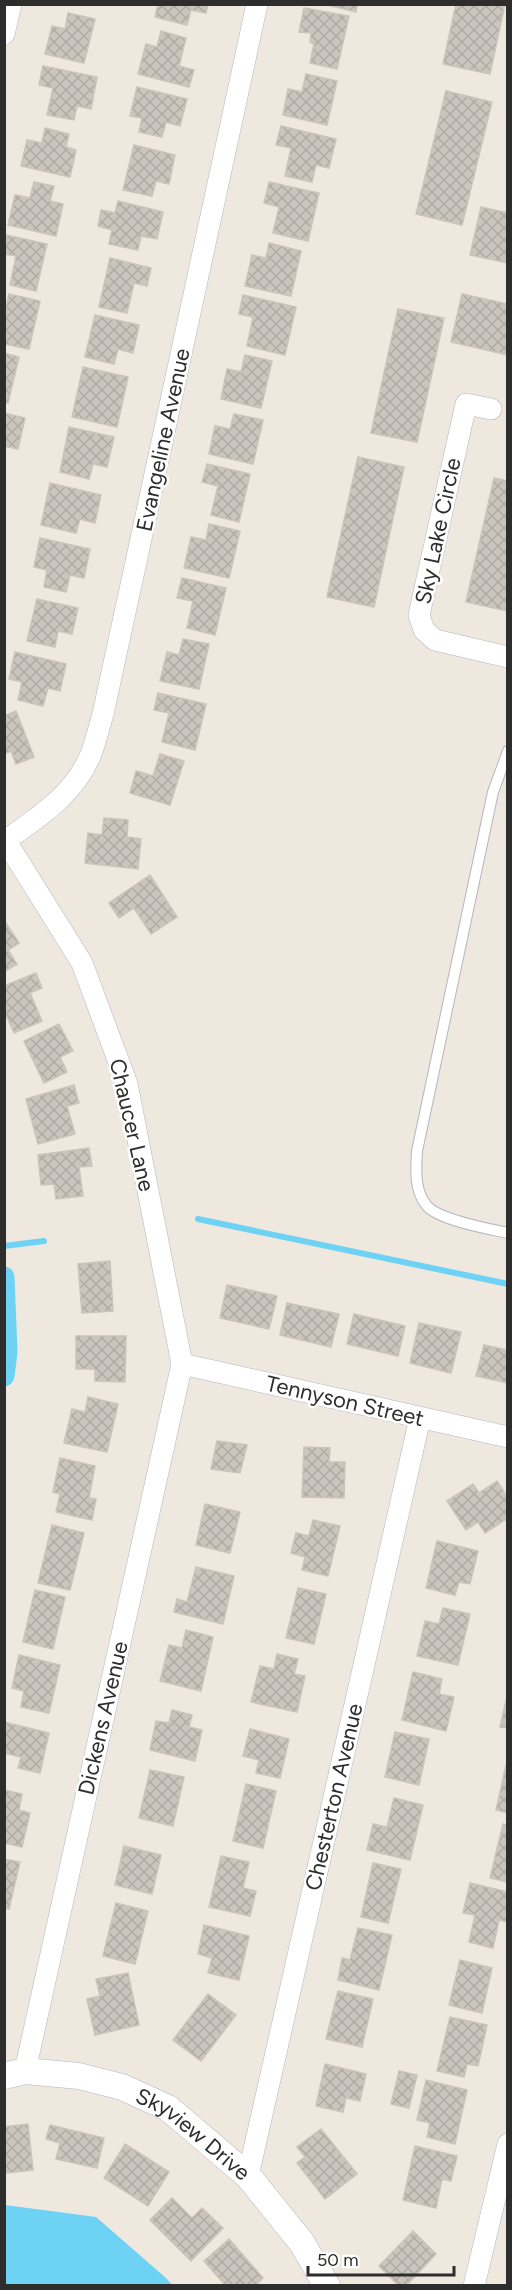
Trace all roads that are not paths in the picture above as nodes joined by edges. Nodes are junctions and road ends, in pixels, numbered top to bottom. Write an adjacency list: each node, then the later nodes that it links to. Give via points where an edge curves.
1 (11, 4): 3 (street)
2 (257, 4): 7 (street, Evangeline Avenue, via 104,714 91,756 67,793)
3 (4, 34)
4 (491, 409): 5 (street, Sky Lake Circle, via 466,404 419,615 424,630 435,640)
5 (507, 657)
6 (507, 751): 8 (lane, via 493,792 417,1151 416,1177 427,1207 467,1224)
7 (5, 839): 9 (street, Chaucer Lane, via 82,963 127,1084)
8 (507, 1233)
9 (182, 1364): 10 (street, Tennyson Street); 12 (street, Dickens Avenue)
10 (420, 1418): 11 (street, Tennyson Street); 14 (street, Chesterton Avenue)
11 (507, 1437)
12 (15, 2074): 14 (street, Skyview Drive, via 79,2076 111,2084 168,2108)
13 (507, 2144): 16 (street)
14 (248, 2176): 15 (street, Skyview Drive, via 302,2243)
15 (327, 2286)
16 (474, 2286)

